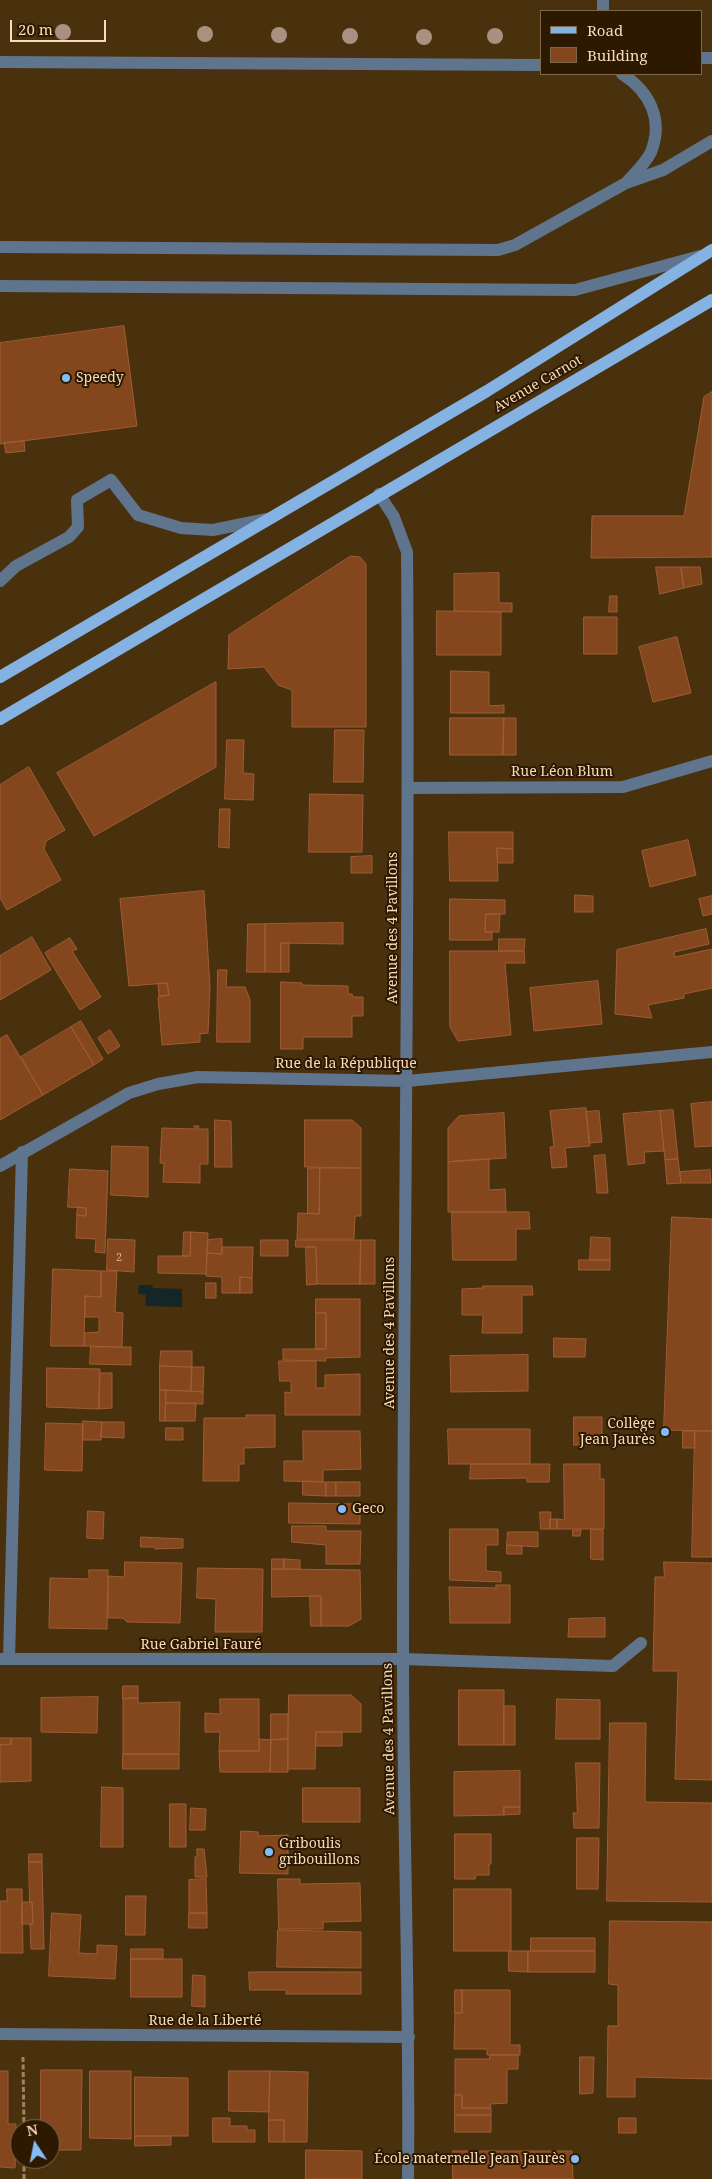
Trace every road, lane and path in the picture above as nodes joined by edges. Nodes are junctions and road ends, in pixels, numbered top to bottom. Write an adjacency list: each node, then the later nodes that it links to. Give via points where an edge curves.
1 (0, 62): 2 (street)
2 (540, 66)
3 (624, 75): 5 (street, via 647,95 654,122 650,153)
4 (712, 141): 5 (street, via 663,170)
5 (626, 183): 6 (street, via 515,245 498,250)
6 (0, 247)
7 (708, 253): 8 (street, via 575,290); 11 (main road, Avenue Carnot, via 487,391)
8 (0, 286)
9 (712, 300): 10 (main road, Avenue Carnot)
10 (380, 494): 14 (main road, Avenue Carnot); 16 (street, Avenue des 4 Pavillons, via 394,517 407,552)
11 (267, 518): 12 (street, via 213,530 181,528 138,515 111,480 77,500 78,527 69,537 16,566); 13 (main road, Avenue Carnot)
12 (0, 581)
13 (0, 677)
14 (0, 719)
15 (712, 760): 16 (street, Rue Léon Blum, via 623,787)
16 (409, 788): 18 (street, Avenue des 4 Pavillons)
17 (712, 1052): 18 (street, Rue de la République)
18 (407, 1081): 19 (street, Rue de la République, via 198,1077 158,1084 129,1093); 23 (street, Avenue des 4 Pavillons)
19 (22, 1152): 20 (street, Rue de la République); 22 (street)
20 (0, 1166)
21 (641, 1643): 23 (street, Rue Gabriel Fauré, via 613,1666)
22 (4, 1659): 23 (street, Rue Gabriel Fauré)
23 (403, 1660): 26 (street, Avenue des 4 Pavillons)
24 (0, 2034): 25 (street, Rue de la Liberté)
25 (23, 2034): 26 (street, Rue de la Liberté); 27 (path)
26 (409, 2037): 28 (street, Avenue des 4 Pavillons)
27 (24, 2119)
28 (408, 2179)

